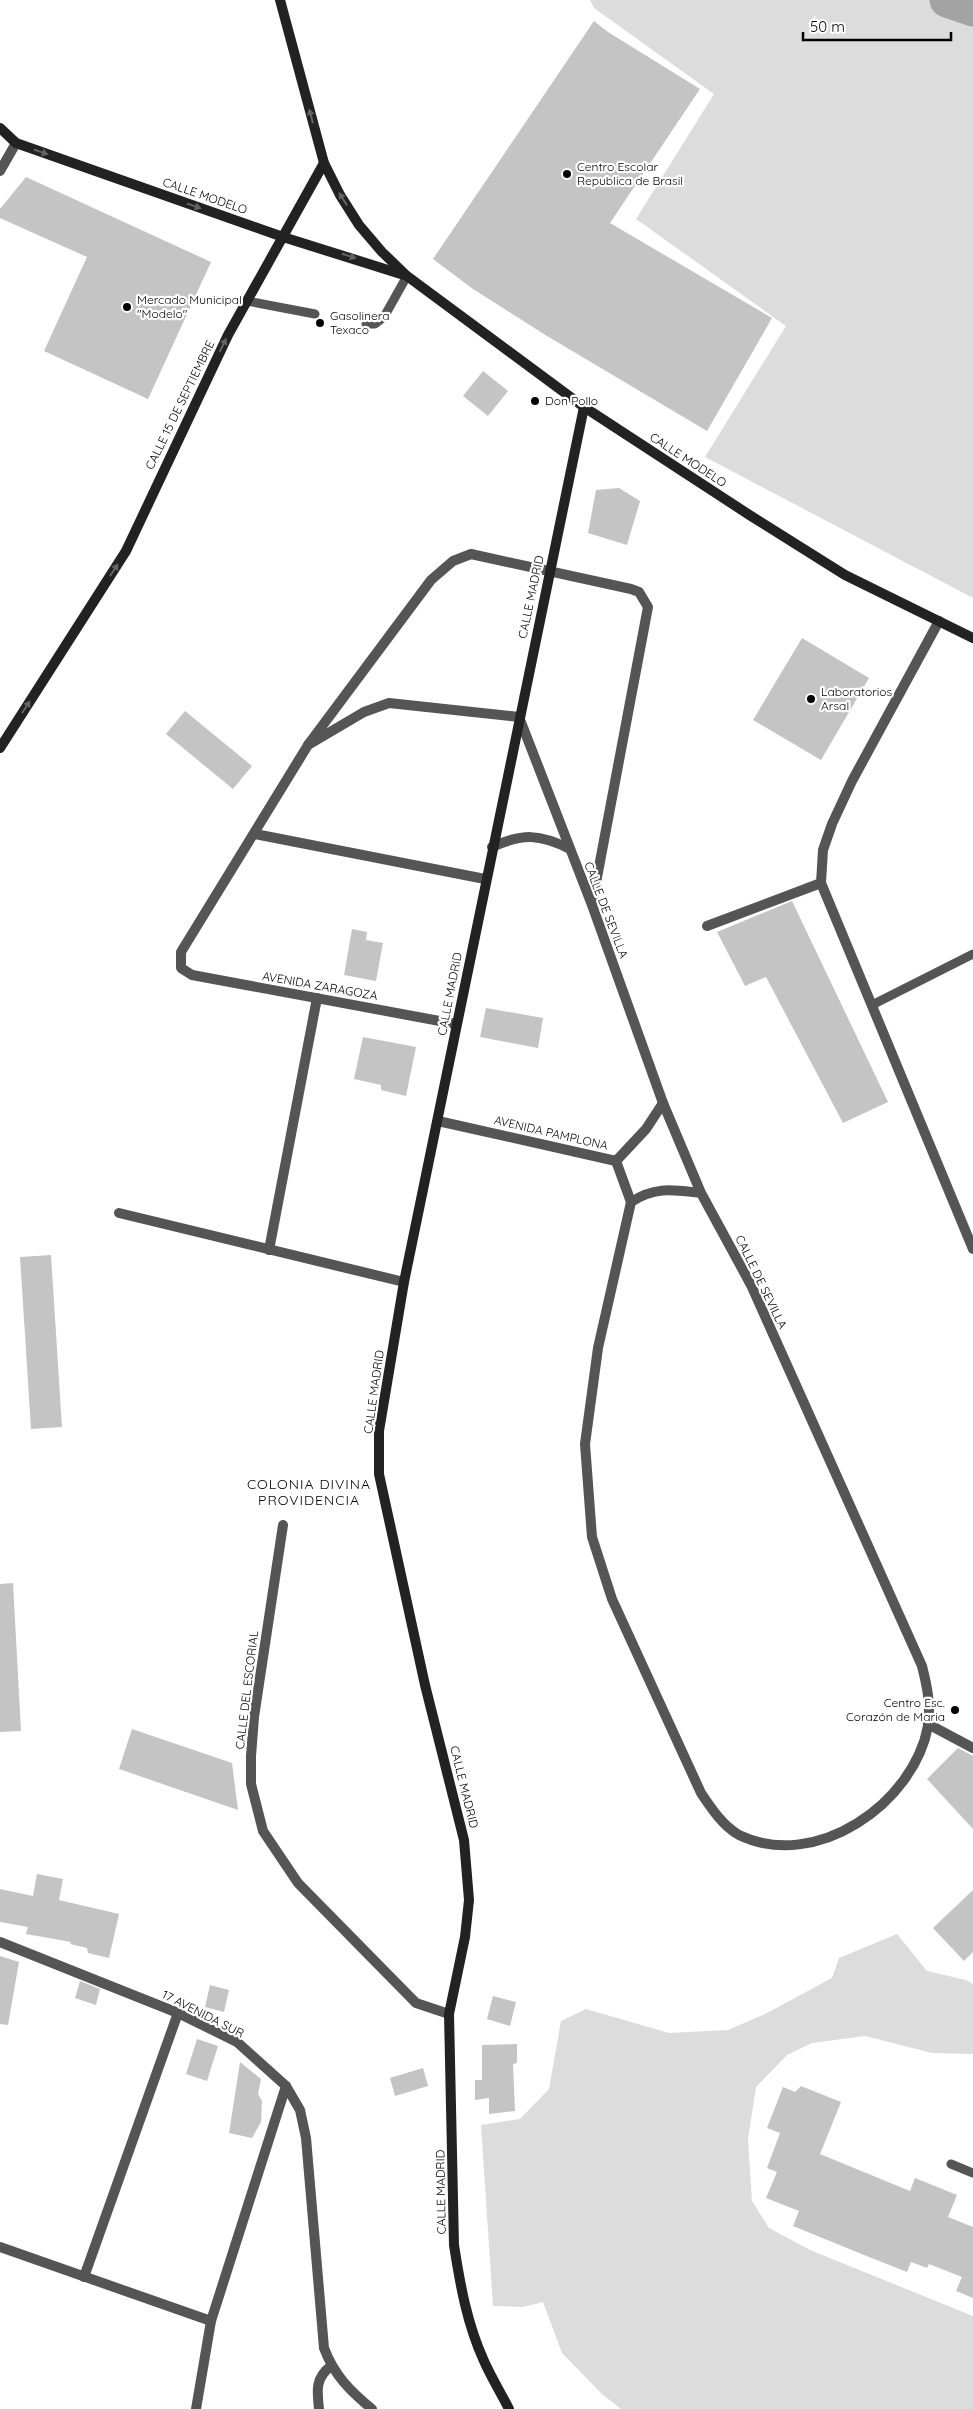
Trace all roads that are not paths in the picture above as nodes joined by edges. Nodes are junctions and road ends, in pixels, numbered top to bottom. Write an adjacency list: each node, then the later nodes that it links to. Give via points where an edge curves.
1 (280, 0): 4 (street, one-way to 1)
2 (0, 128): 3 (street, CALLE MODELO)
3 (16, 143): 5 (street); 6 (street, CALLE MODELO, one-way to 6)
4 (324, 163): 6 (street, CALLE 15 DE SEPTIEMBRE); 7 (street, CALLE MODELO, one-way to 4, via 359,225)
5 (0, 171)
6 (283, 237): 7 (street, CALLE MODELO, one-way to 7); 8 (street, CALLE 15 DE SEPTIEMBRE)
7 (407, 276): 10 (lane, via 384,317 375,324); 11 (street, CALLE MODELO)
8 (247, 301): 9 (lane); 17 (street, CALLE 15 DE SEPTIEMBRE, one-way to 8, via 126,551 219,353)
9 (314, 314)
10 (366, 324)
11 (584, 406): 12 (street, CALLE MADRID); 13 (street, CALLE MODELO, via 845,575)
12 (549, 571): 15 (street, CALLE MADRID); 16 (street, via 471,554 453,561 431,580); 23 (street, via 639,592 648,607)
13 (940, 620): 14 (street, CALLE MODELO); 22 (street, via 856,773 832,824 823,850)
14 (973, 638)
15 (519, 717): 16 (street, via 389,703 364,712); 19 (street, CALLE MADRID); 20 (street, CALLE DE SEVILLA)
16 (308, 745): 18 (street)
17 (0, 748)
18 (255, 834): 21 (street); 26 (street, AVENIDA ZARAGOZA, via 181,952 181,968 192,975)
19 (492, 847): 20 (street, via 511,838 531,836 551,840); 21 (street, CALLE MADRID)
20 (570, 849): 23 (street, CALLE DE SEVILLA)
21 (485, 879): 28 (street, CALLE MADRID)
22 (821, 883): 24 (street); 27 (street)
23 (592, 905): 29 (street, CALLE DE SEVILLA)
24 (707, 926)
25 (973, 954): 27 (lane)
26 (317, 998): 28 (street, AVENIDA ZARAGOZA); 36 (street)
27 (872, 1005): 35 (street)
28 (456, 1024): 30 (street, CALLE MADRID)
29 (663, 1103): 31 (street, via 646,1129); 32 (street, CALLE DE SEVILLA)
30 (438, 1121): 31 (street, AVENIDA PAMPLONA); 37 (street, CALLE MADRID)
31 (616, 1161): 33 (street, AVENIDA PAMPLONA)
32 (701, 1193): 33 (street, via 656,1190); 39 (street, CALLE DE SEVILLA, via 751,1286 922,1666 929,1696)
33 (630, 1202): 39 (street, CALLE DE SEVILLA, via 598,1348 585,1444 592,1537 612,1599 700,1794 739,1834 765,1843 796,1846 834,1836 867,1817 902,1784 918,1756)
34 (119, 1213): 36 (street)
35 (973, 1249)
36 (270, 1250): 37 (street)
37 (404, 1282): 43 (street, CALLE MADRID, via 379,1431 379,1474 424,1686 464,1840 469,1900)
38 (284, 1525): 43 (street, CALLE DEL ESCORIAL, via 252,1746 251,1784 263,1831 298,1883 416,2003)
39 (928, 1724): 40 (street)
40 (973, 1748)
41 (0, 1942): 42 (street, 17 AVENIDA SUR)
42 (178, 2013): 44 (street, 17 AVENIDA SUR, via 237,2042); 48 (street)
43 (449, 2014): 54 (street, CALLE MADRID, via 454,2245 465,2308 483,2360)
44 (286, 2086): 49 (street); 50 (street, 17 AVENIDA SUR, via 300,2110 306,2138 324,2348)
45 (952, 2164): 46 (lane)
46 (973, 2173)
47 (0, 2247): 48 (street)
48 (84, 2277): 49 (street)
49 (211, 2321): 51 (street)
50 (331, 2366): 52 (street, via 319,2377); 53 (street, via 352,2393)
51 (196, 2409)
52 (319, 2409)
53 (372, 2409)
54 (509, 2409)

